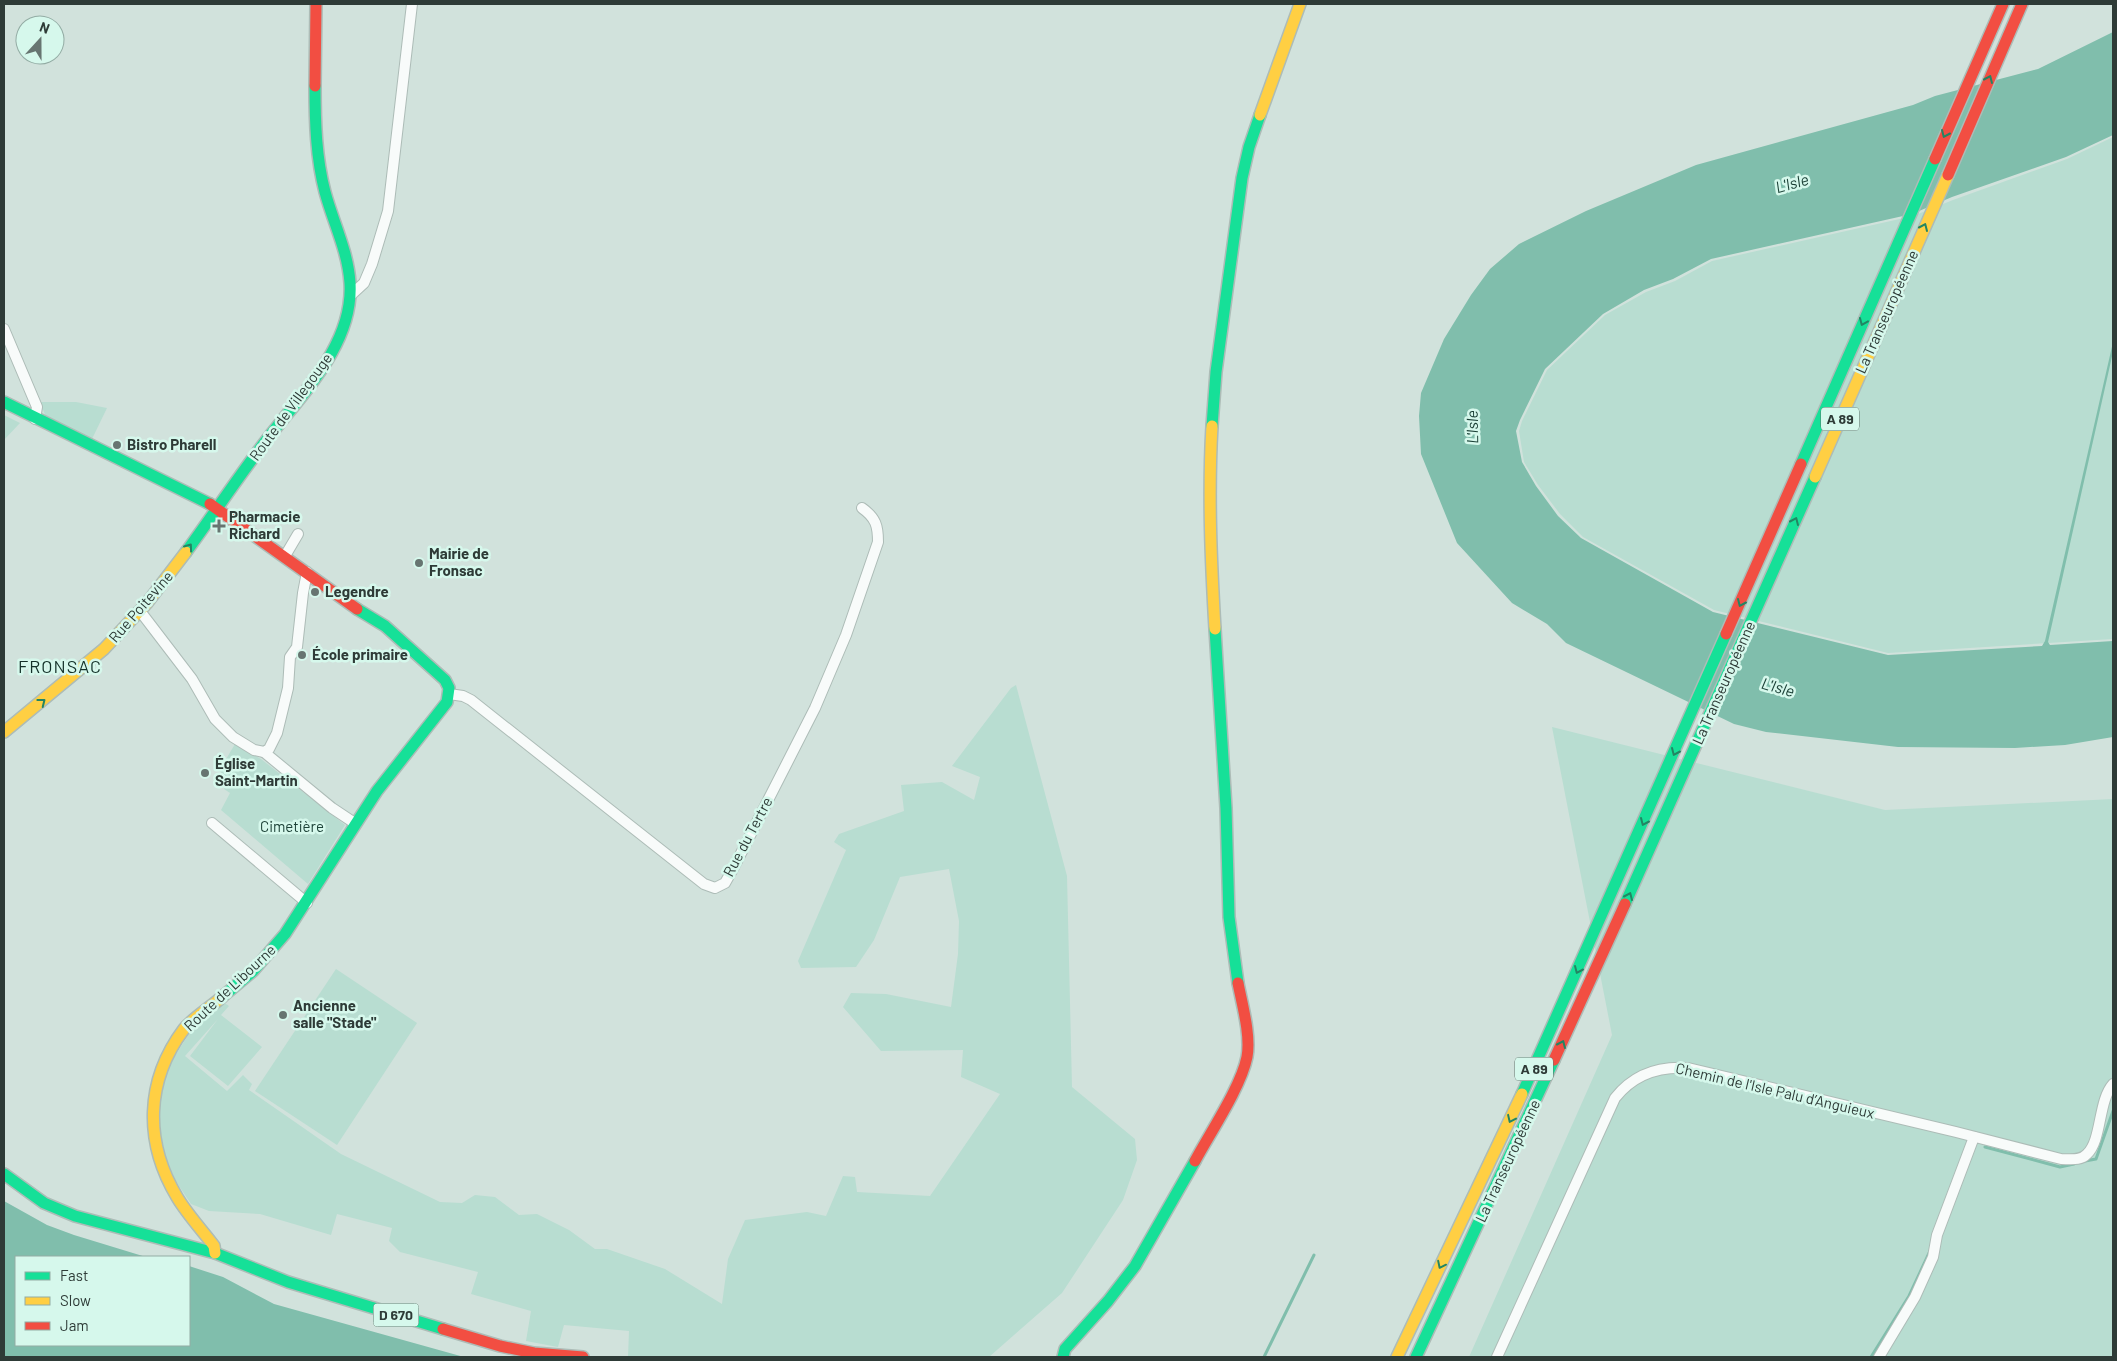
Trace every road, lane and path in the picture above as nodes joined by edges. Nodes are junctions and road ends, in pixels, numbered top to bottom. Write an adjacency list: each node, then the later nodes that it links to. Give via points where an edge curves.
1 (316, 4): 6 (main road, Route de Villegouge, via 319,154 324,190 350,274)
2 (412, 4): 6 (street, via 388,211 364,283)
3 (1300, 4): 26 (main road, via 1250,146 1242,178 1216,372 1209,475 1229,917 1246,1026 1247,1056 1235,1087 1135,1266)
4 (2003, 4): 30 (main road, La Transeuropéenne / A 89, one-way to 30, via 1514,1113)
5 (2022, 4): 31 (main road, La Transeuropéenne / A 89, one-way to 5, via 1528,1119 1679,784)
6 (351, 295): 10 (main road, Route de Villegouge, via 345,323 327,359)
7 (4, 329): 9 (street, via 37,407)
8 (4, 402): 9 (main road)
9 (35, 419): 10 (main road)
10 (218, 508): 13 (main road); 15 (main road, Rue Poitevine, one-way to 10)
11 (862, 508): 16 (street, Rue du Tertre, via 878,525 878,542 846,635 815,708 734,866 725,882 715,888 704,884 471,700)
12 (298, 534): 13 (street)
13 (285, 556): 14 (main road)
14 (307, 572): 16 (main road, via 364,615 385,626 445,680); 18 (street, via 297,647 290,657 288,688 277,733)
15 (140, 611): 17 (main road, Rue Poitevine, one-way to 15, via 104,649); 18 (street, via 192,679 214,719 233,737 254,750)
16 (449, 694): 20 (main road, Route de Libourne, via 447,702 402,757)
17 (4, 732)
18 (264, 752): 20 (street)
19 (212, 823): 21 (street)
20 (356, 824): 21 (main road, Route de Libourne)
21 (307, 903): 25 (main road, Route de Libourne, via 253,970 185,1028 164,1065 156,1087 153,1135 161,1166 177,1198 214,1246)
22 (2113, 1084): 23 (street, Chemin de l'Isle Palu d’Anguieux, via 2107,1093 2088,1154 2076,1160)
23 (1974, 1137): 32 (street, Chemin de l'Isle Palu d’Anguieux, via 1688,1068 1652,1070 1624,1087 1615,1098); 33 (street, via 1937,1235 1933,1257 1915,1297)
24 (4, 1174): 25 (main road, D 670, via 44,1202 75,1216)
25 (215, 1253): 27 (main road, D 670, via 288,1282 473,1338 534,1354)
26 (1070, 1343): 28 (main road); 29 (main road)
27 (583, 1357)
28 (1063, 1357)
29 (1071, 1357)
30 (1397, 1357)
31 (1416, 1357)
32 (1497, 1357)
33 (1879, 1357)

